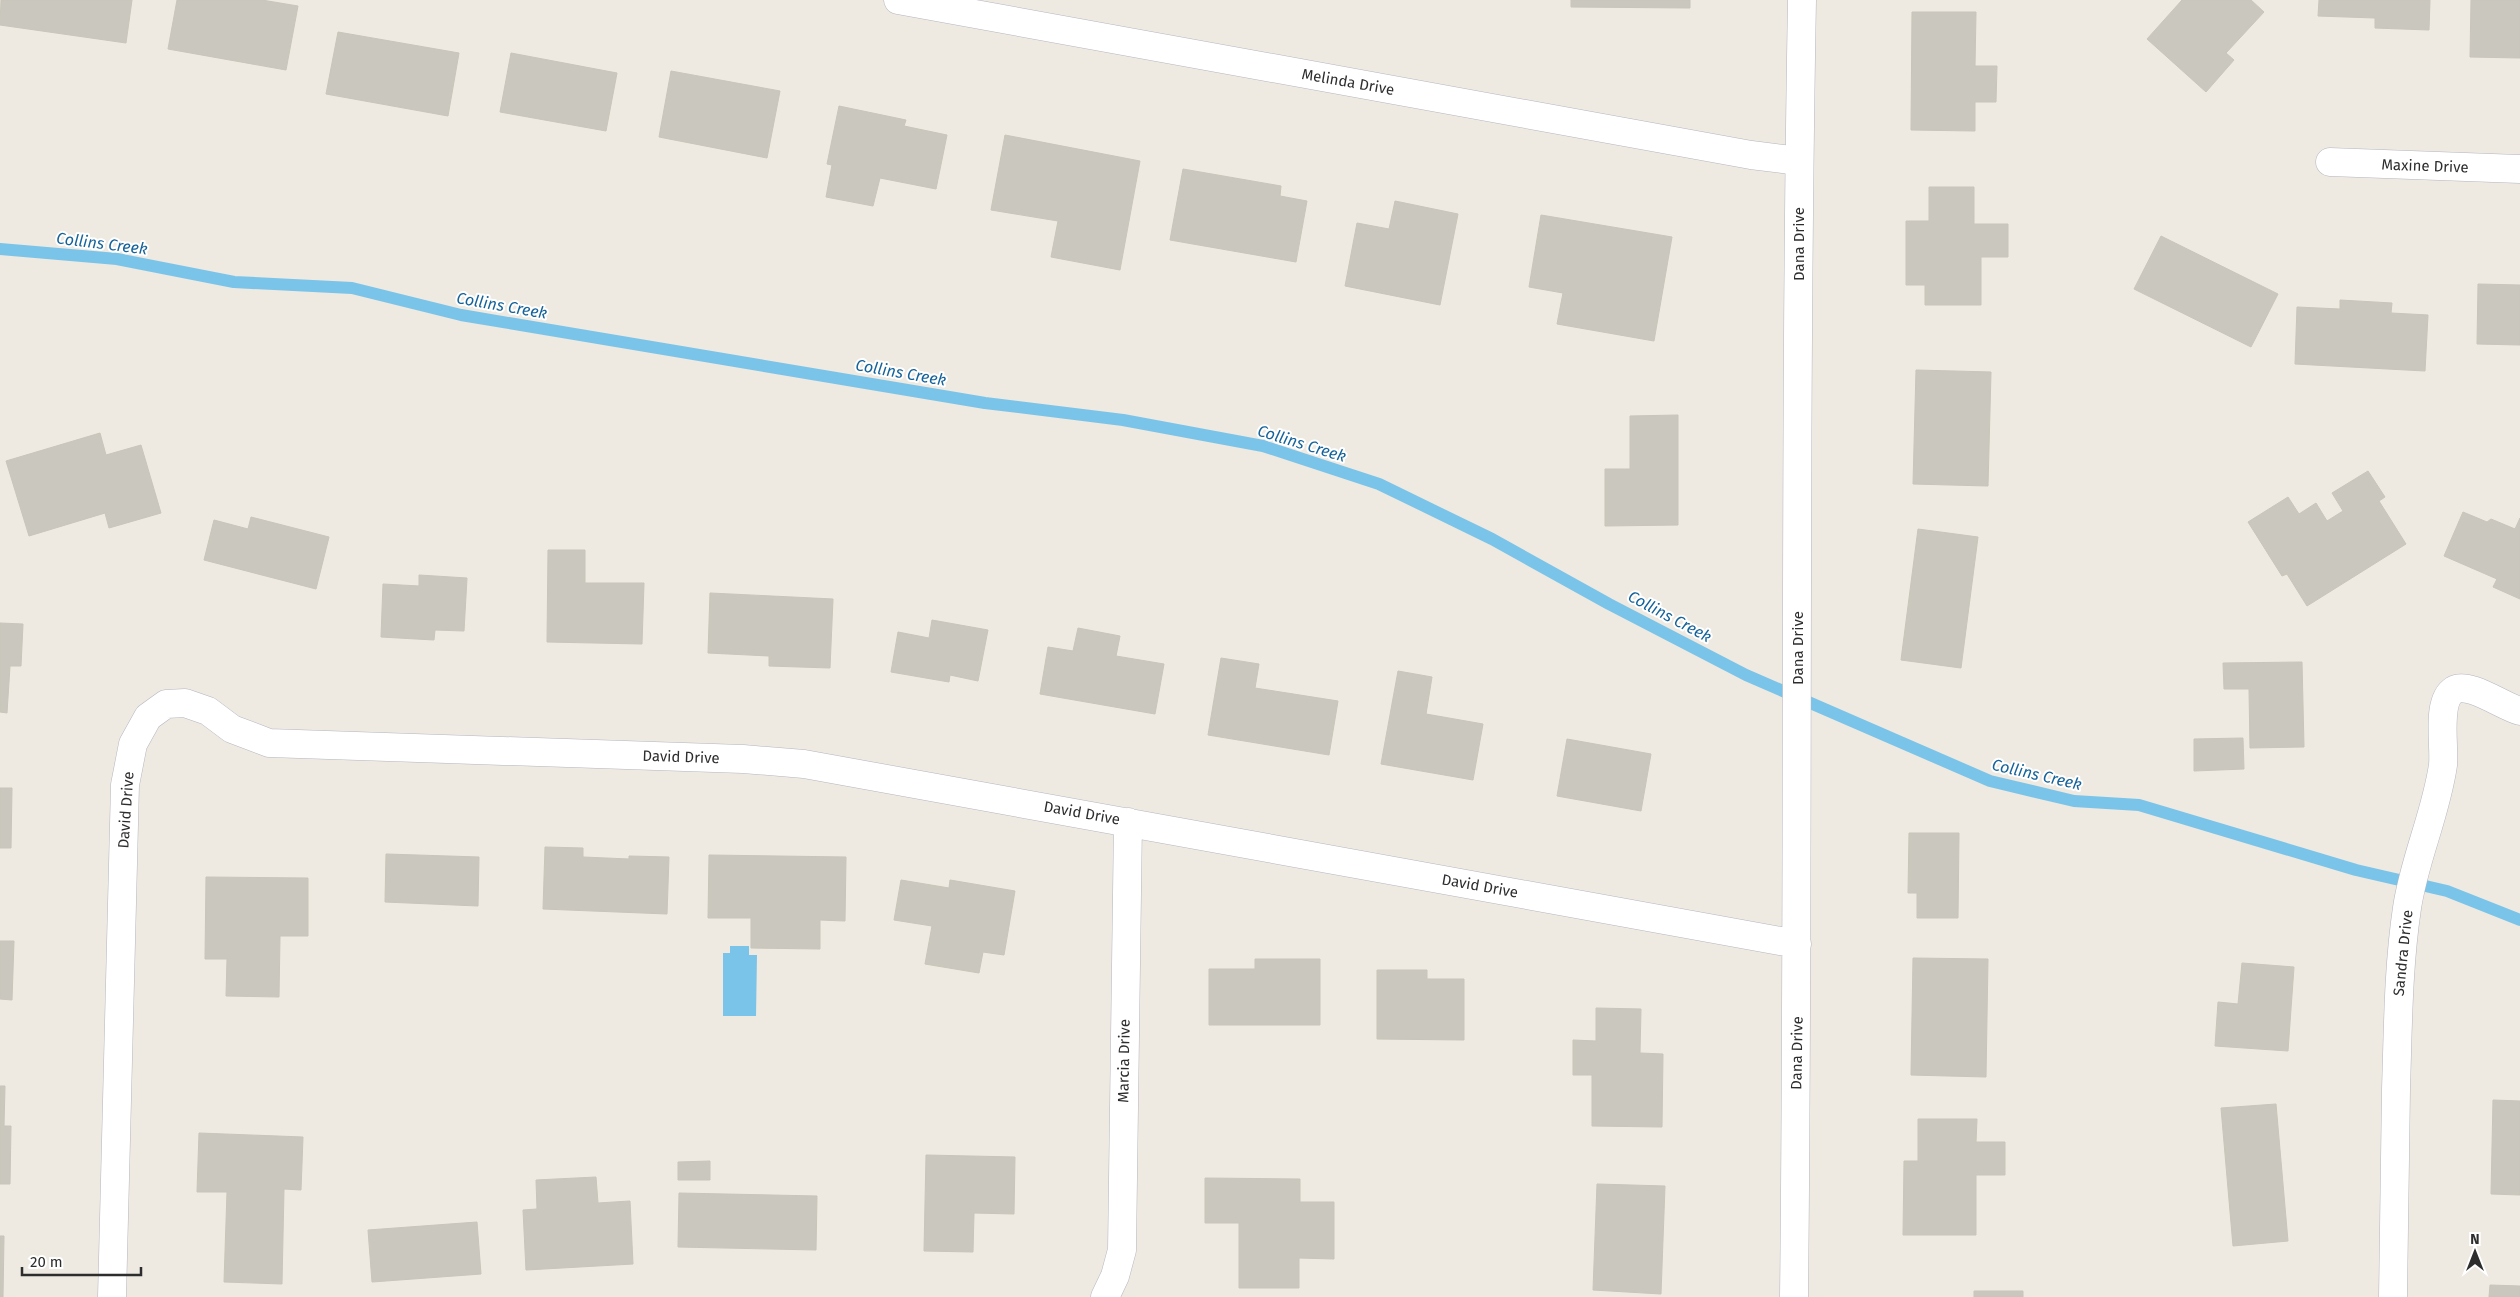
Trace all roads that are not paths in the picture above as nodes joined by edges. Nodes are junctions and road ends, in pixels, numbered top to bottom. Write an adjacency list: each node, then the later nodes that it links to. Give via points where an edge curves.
1 (898, 0): 3 (street, Melinda Drive, via 1751,155)
2 (1802, 0): 3 (street, Dana Drive)
3 (1799, 161): 8 (street, Dana Drive)
4 (2330, 162): 5 (street, Maxine Drive)
5 (2520, 169)
6 (2520, 711): 12 (street, Sandra Drive, via 2470,687 2455,689 2447,697 2442,715 2445,740 2442,766 2407,906 2398,986)
7 (1128, 822): 8 (street, David Drive); 9 (street, David Drive, via 804,764 743,759 269,743 232,729 208,711 185,703 166,704 148,716 133,744 125,785); 10 (street, Marcia Drive, via 1122,1250 1116,1276)
8 (1798, 944): 11 (street, Dana Drive)
9 (112, 1297)
10 (1105, 1297)
11 (1794, 1297)
12 (2392, 1297)

